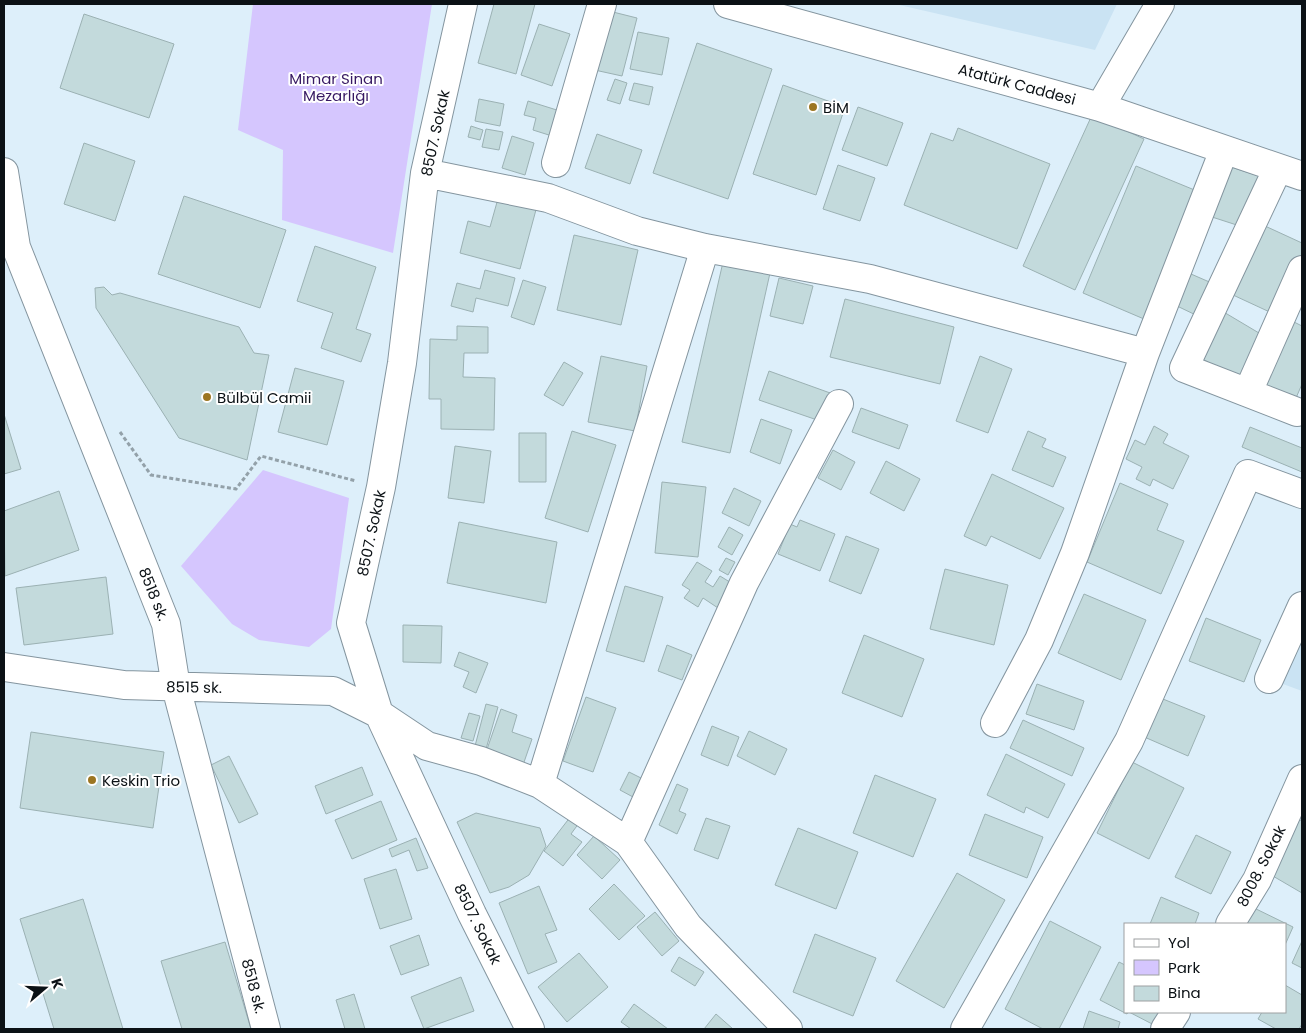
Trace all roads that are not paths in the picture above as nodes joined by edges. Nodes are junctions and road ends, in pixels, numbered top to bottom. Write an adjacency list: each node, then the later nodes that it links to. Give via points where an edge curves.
1 (463, 4): 9 (street, 8507. Sokak)
2 (602, 4): 7 (street)
3 (728, 4): 5 (street, Atatürk Caddesi)
4 (1160, 4): 5 (street)
5 (1100, 107): 6 (street, Atatürk Caddesi)
6 (1224, 150): 8 (street, Atatürk Caddesi); 13 (street)
7 (556, 163)
8 (1290, 172): 14 (street, via 1184,368)
9 (425, 173): 11 (street, via 548,198 637,231); 22 (street, 8507. Sokak, via 402,363 381,487 351,623)
10 (5, 188): 21 (street, 8518 sk., via 16,247 166,624)
11 (705, 248): 13 (street, via 870,279); 25 (street)
12 (1302, 270): 14 (street)
13 (1145, 353): 23 (street, via 1076,554 1039,640)
14 (1248, 392): 16 (street)
15 (839, 404): 26 (street, via 744,583)
16 (1297, 412)
17 (1302, 494): 32 (street, via 1248,474 1129,741)
18 (1302, 606): 20 (street)
19 (4, 667): 21 (street, 8515 sk., via 124,686)
20 (1269, 679)
21 (176, 687): 22 (street, 8515 sk., via 333,690); 29 (street, 8518 sk.)
22 (379, 714): 25 (street, 8515 sk., via 427,746 481,761); 30 (street, 8507. Sokak, via 472,914)
23 (995, 723)
24 (1302, 779): 27 (street, 8008. Sokak, via 1257,880)
25 (540, 784): 26 (street, 8515 sk.)
26 (628, 842): 31 (street, via 688,926)
27 (1231, 923)
28 (1175, 1013): 33 (street)
29 (266, 1029)
30 (530, 1029)
31 (788, 1029)
32 (965, 1029)
33 (1165, 1029)

